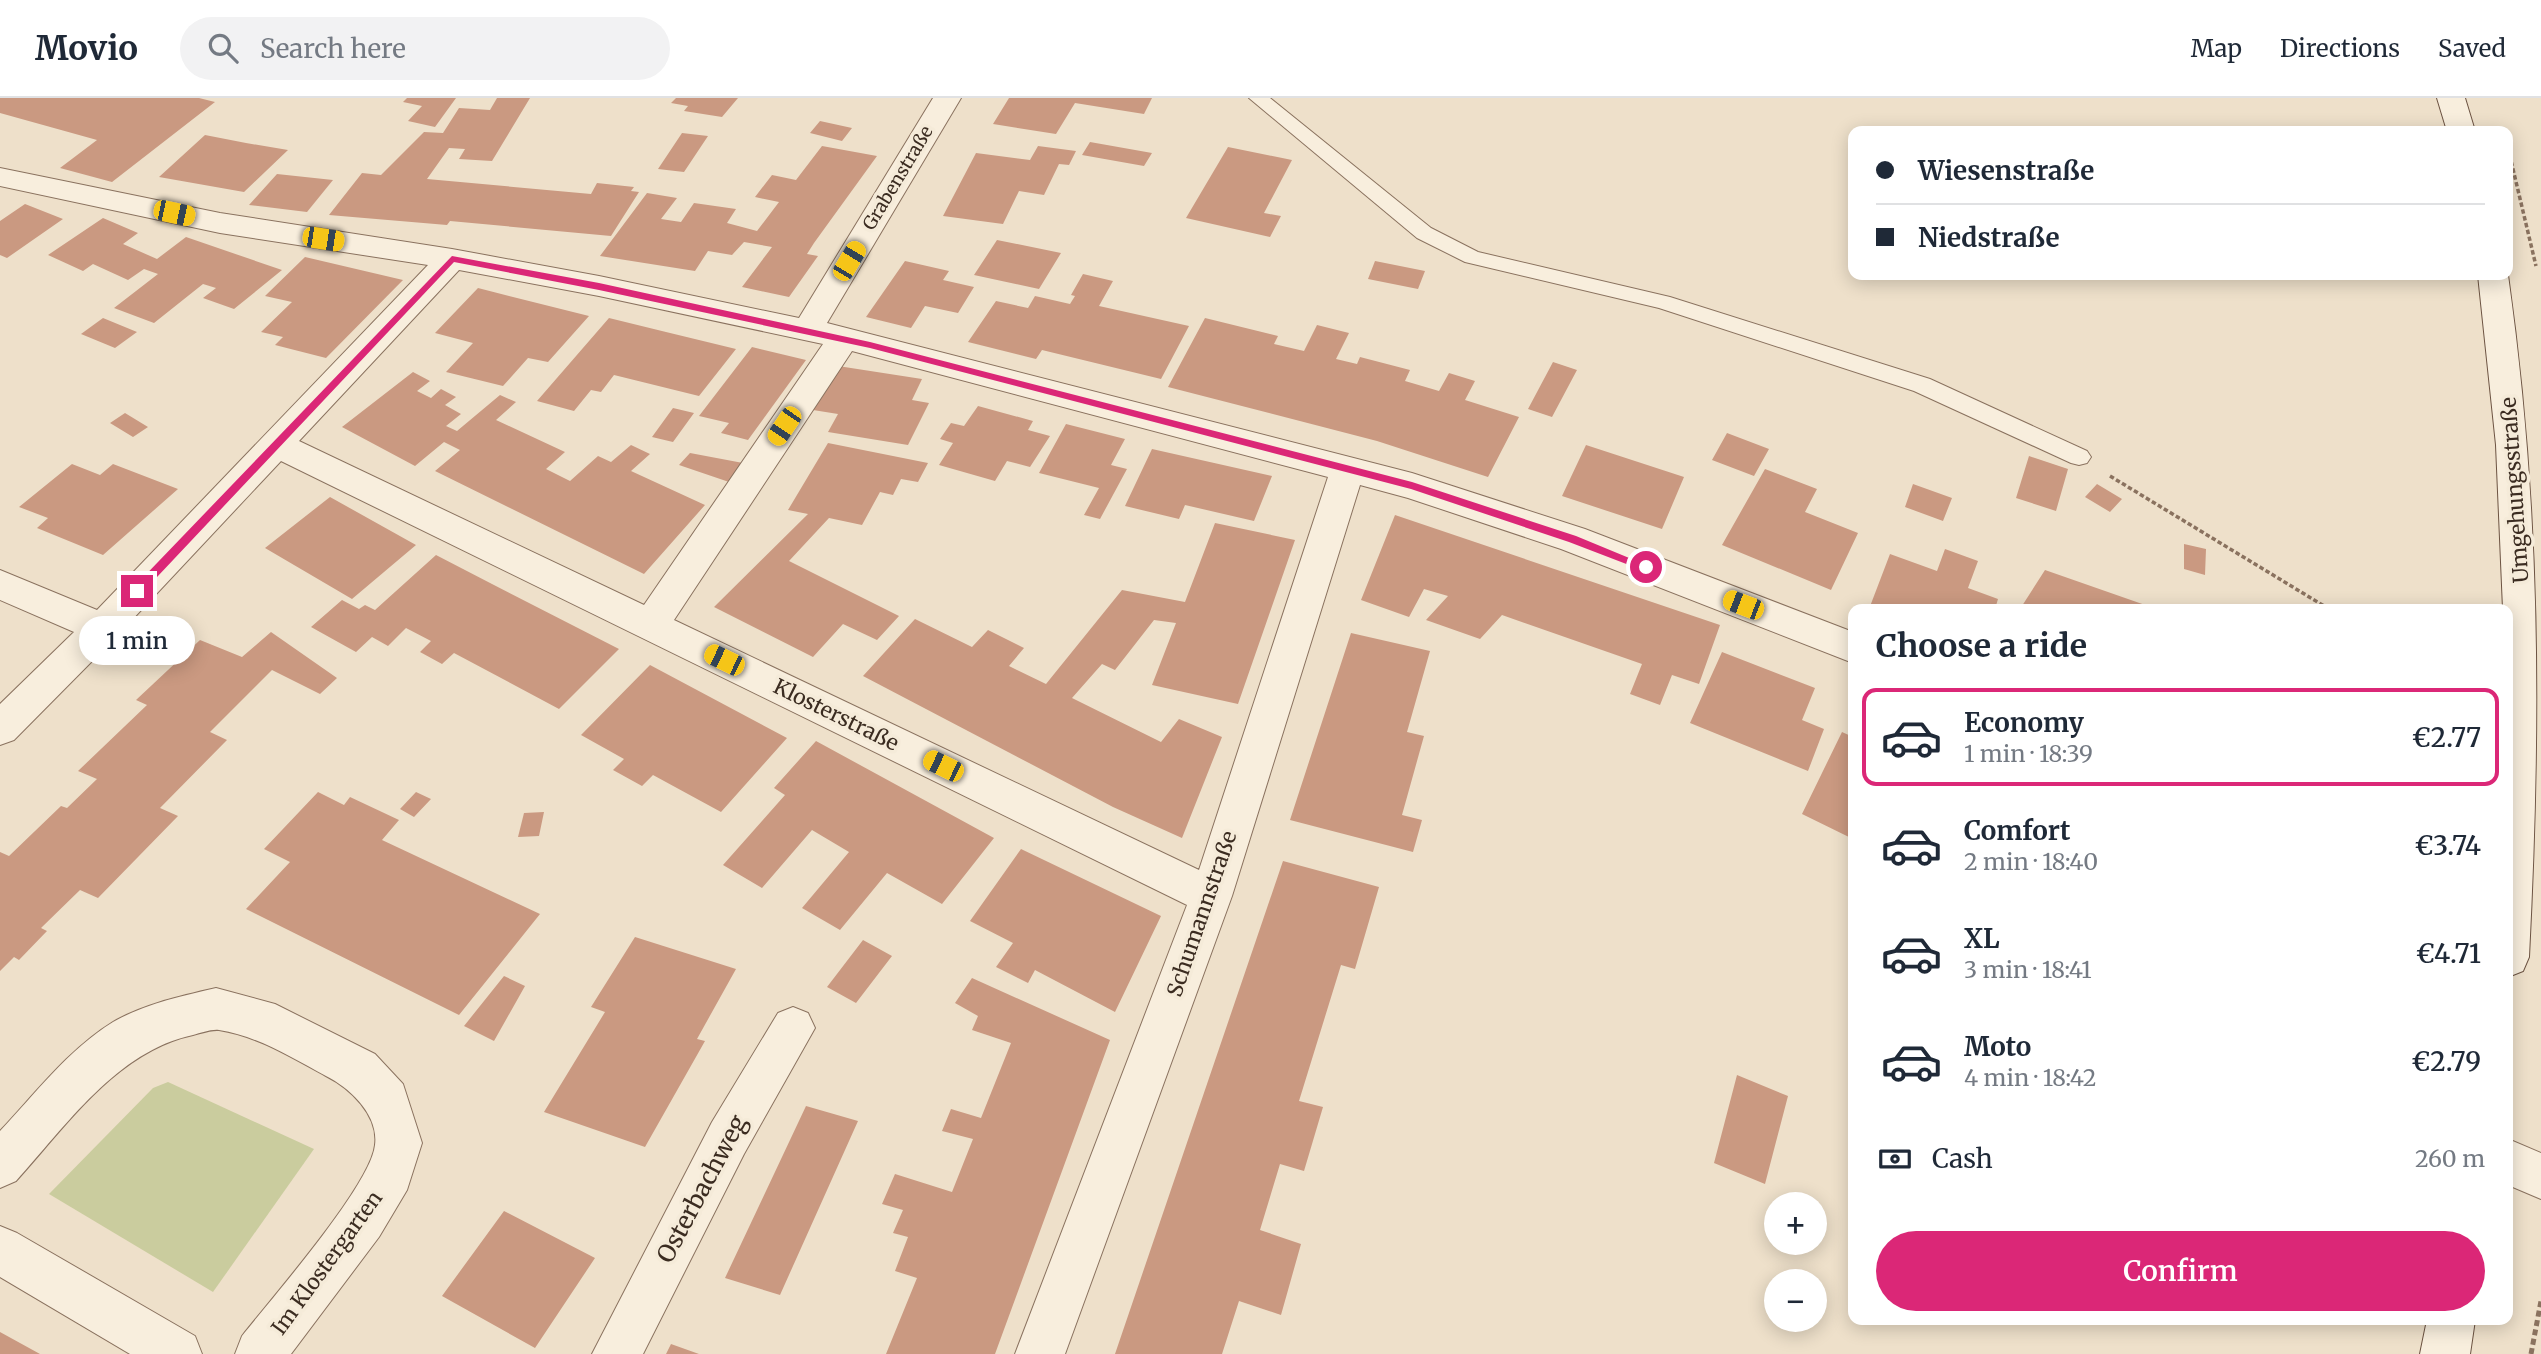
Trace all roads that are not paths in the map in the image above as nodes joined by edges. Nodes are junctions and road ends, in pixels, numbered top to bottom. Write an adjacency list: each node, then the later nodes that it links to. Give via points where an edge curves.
1 (947, 98): 8 (street, Grabenstraße)
2 (1258, 98): 11 (lane, via 1424,233 1472,257 1663,302 1922,385)
3 (2451, 98): 4 (street)
4 (2459, 126)
5 (0, 177): 6 (street, via 220,223)
6 (452, 259): 8 (street); 10 (street)
7 (2494, 280): 18 (street, Umgehungsstraße, via 2506,367 2521,556 2524,698)
8 (807, 330): 9 (street)
9 (844, 338): 12 (street); 14 (street)
10 (276, 444): 14 (street, Klosterstraße); 15 (street)
11 (2079, 457)
12 (1348, 469): 16 (street, via 1412,485 1573,539); 19 (street, Schumannstraße)
13 (0, 584): 15 (street)
14 (651, 625): 19 (street, Klosterstraße)
15 (102, 628): 17 (street)
16 (1848, 646)
17 (0, 729)
18 (2513, 863)
19 (1210, 896): 29 (street, Schumannstraße)
20 (793, 1028): 28 (street, Osterbachweg, via 729,1138)
21 (2513, 1164): 23 (street)
22 (0, 1165): 27 (street, Im Klostergarten, via 82,1076 129,1037 174,1017 216,1009 260,1019 359,1069 387,1100 399,1143 391,1174)
23 (2541, 1176)
24 (0, 1250): 26 (street)
25 (2450, 1325): 30 (street)
26 (177, 1354)
27 (261, 1354)
28 (617, 1354)
29 (1040, 1354)
30 (2445, 1354)

